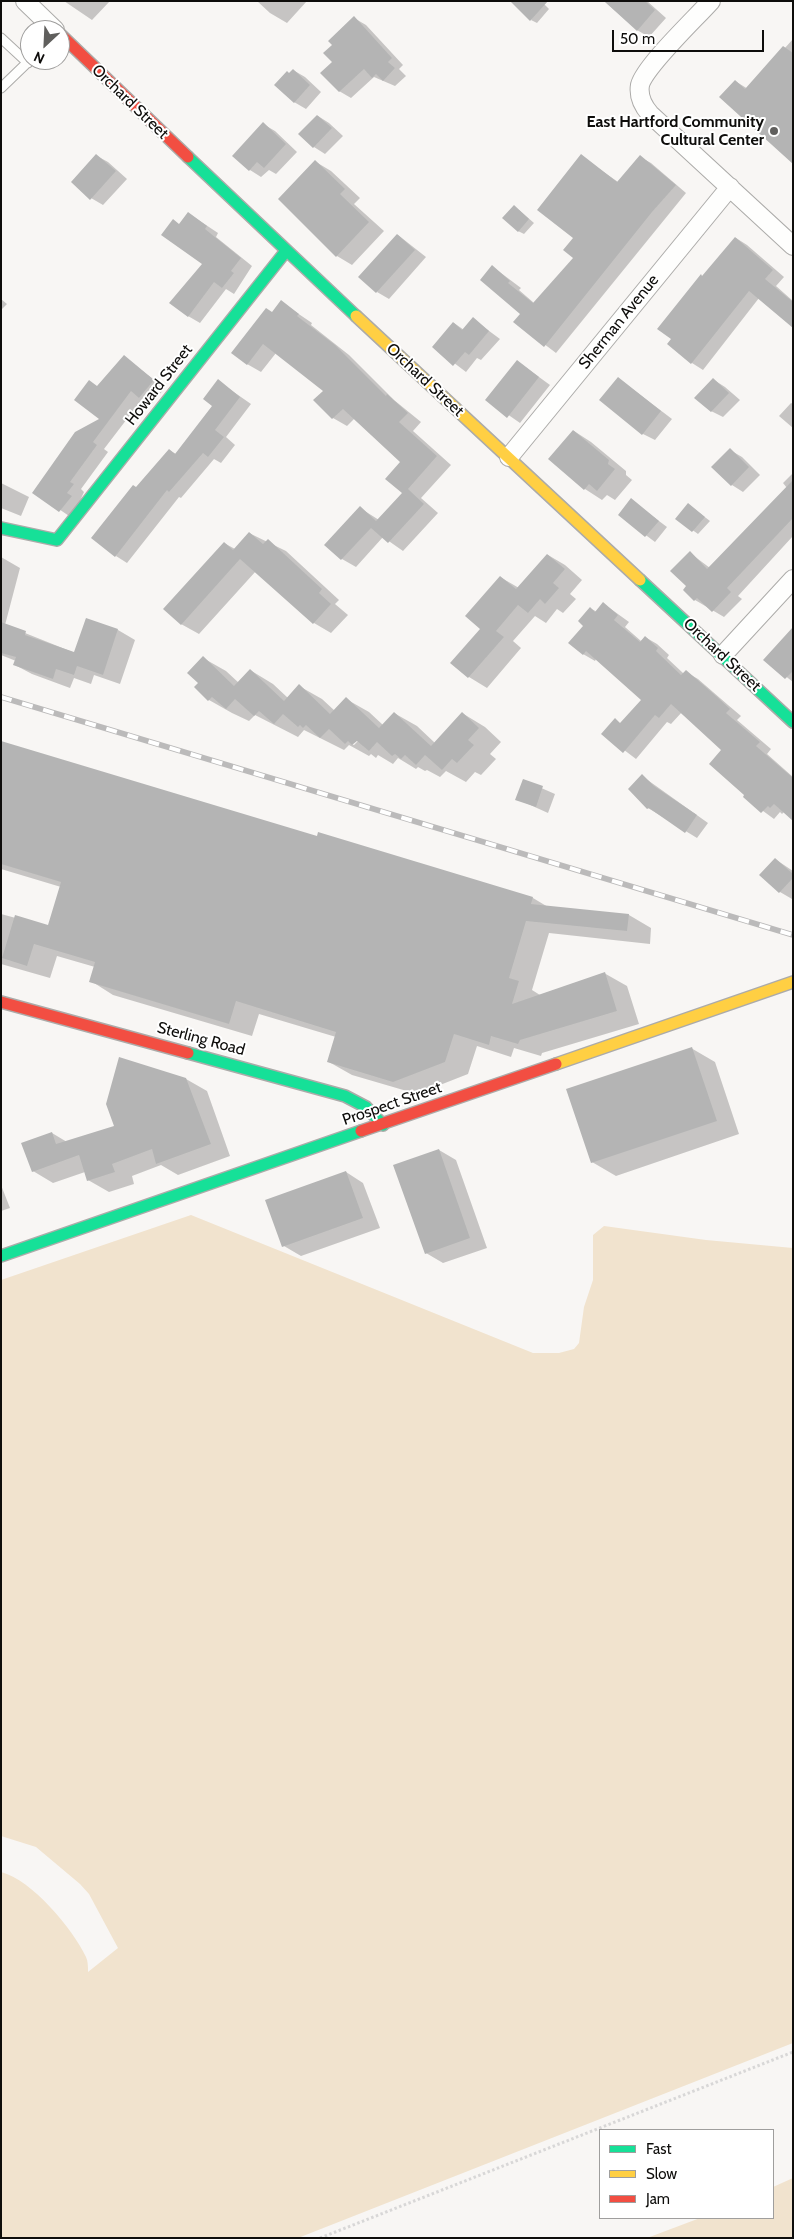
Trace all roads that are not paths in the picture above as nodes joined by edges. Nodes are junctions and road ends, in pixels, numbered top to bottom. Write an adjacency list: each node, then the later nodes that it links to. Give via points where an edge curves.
1 (25, 1): 3 (street)
2 (711, 1): 9 (street, via 648,71 640,87 643,106 650,114)
3 (45, 20)
4 (1, 38): 6 (lane)
5 (70, 44): 11 (street, Orchard Street)
6 (20, 54)
7 (20, 70): 8 (lane)
8 (1, 88)
9 (730, 187): 10 (street); 12 (street, Sherman Avenue)
10 (793, 246)
11 (286, 251): 12 (street, Orchard Street); 13 (street, Howard Street, via 57,540)
12 (509, 457): 15 (street, Orchard Street)
13 (1, 528)
14 (793, 579): 15 (street)
15 (723, 655): 16 (street, Orchard Street)
16 (793, 722)
17 (793, 982): 19 (street, Prospect Street)
18 (1, 1002): 19 (street, Sterling Road, via 345,1096 366,1107)
19 (383, 1125): 20 (street, Prospect Street)
20 (1, 1256)

